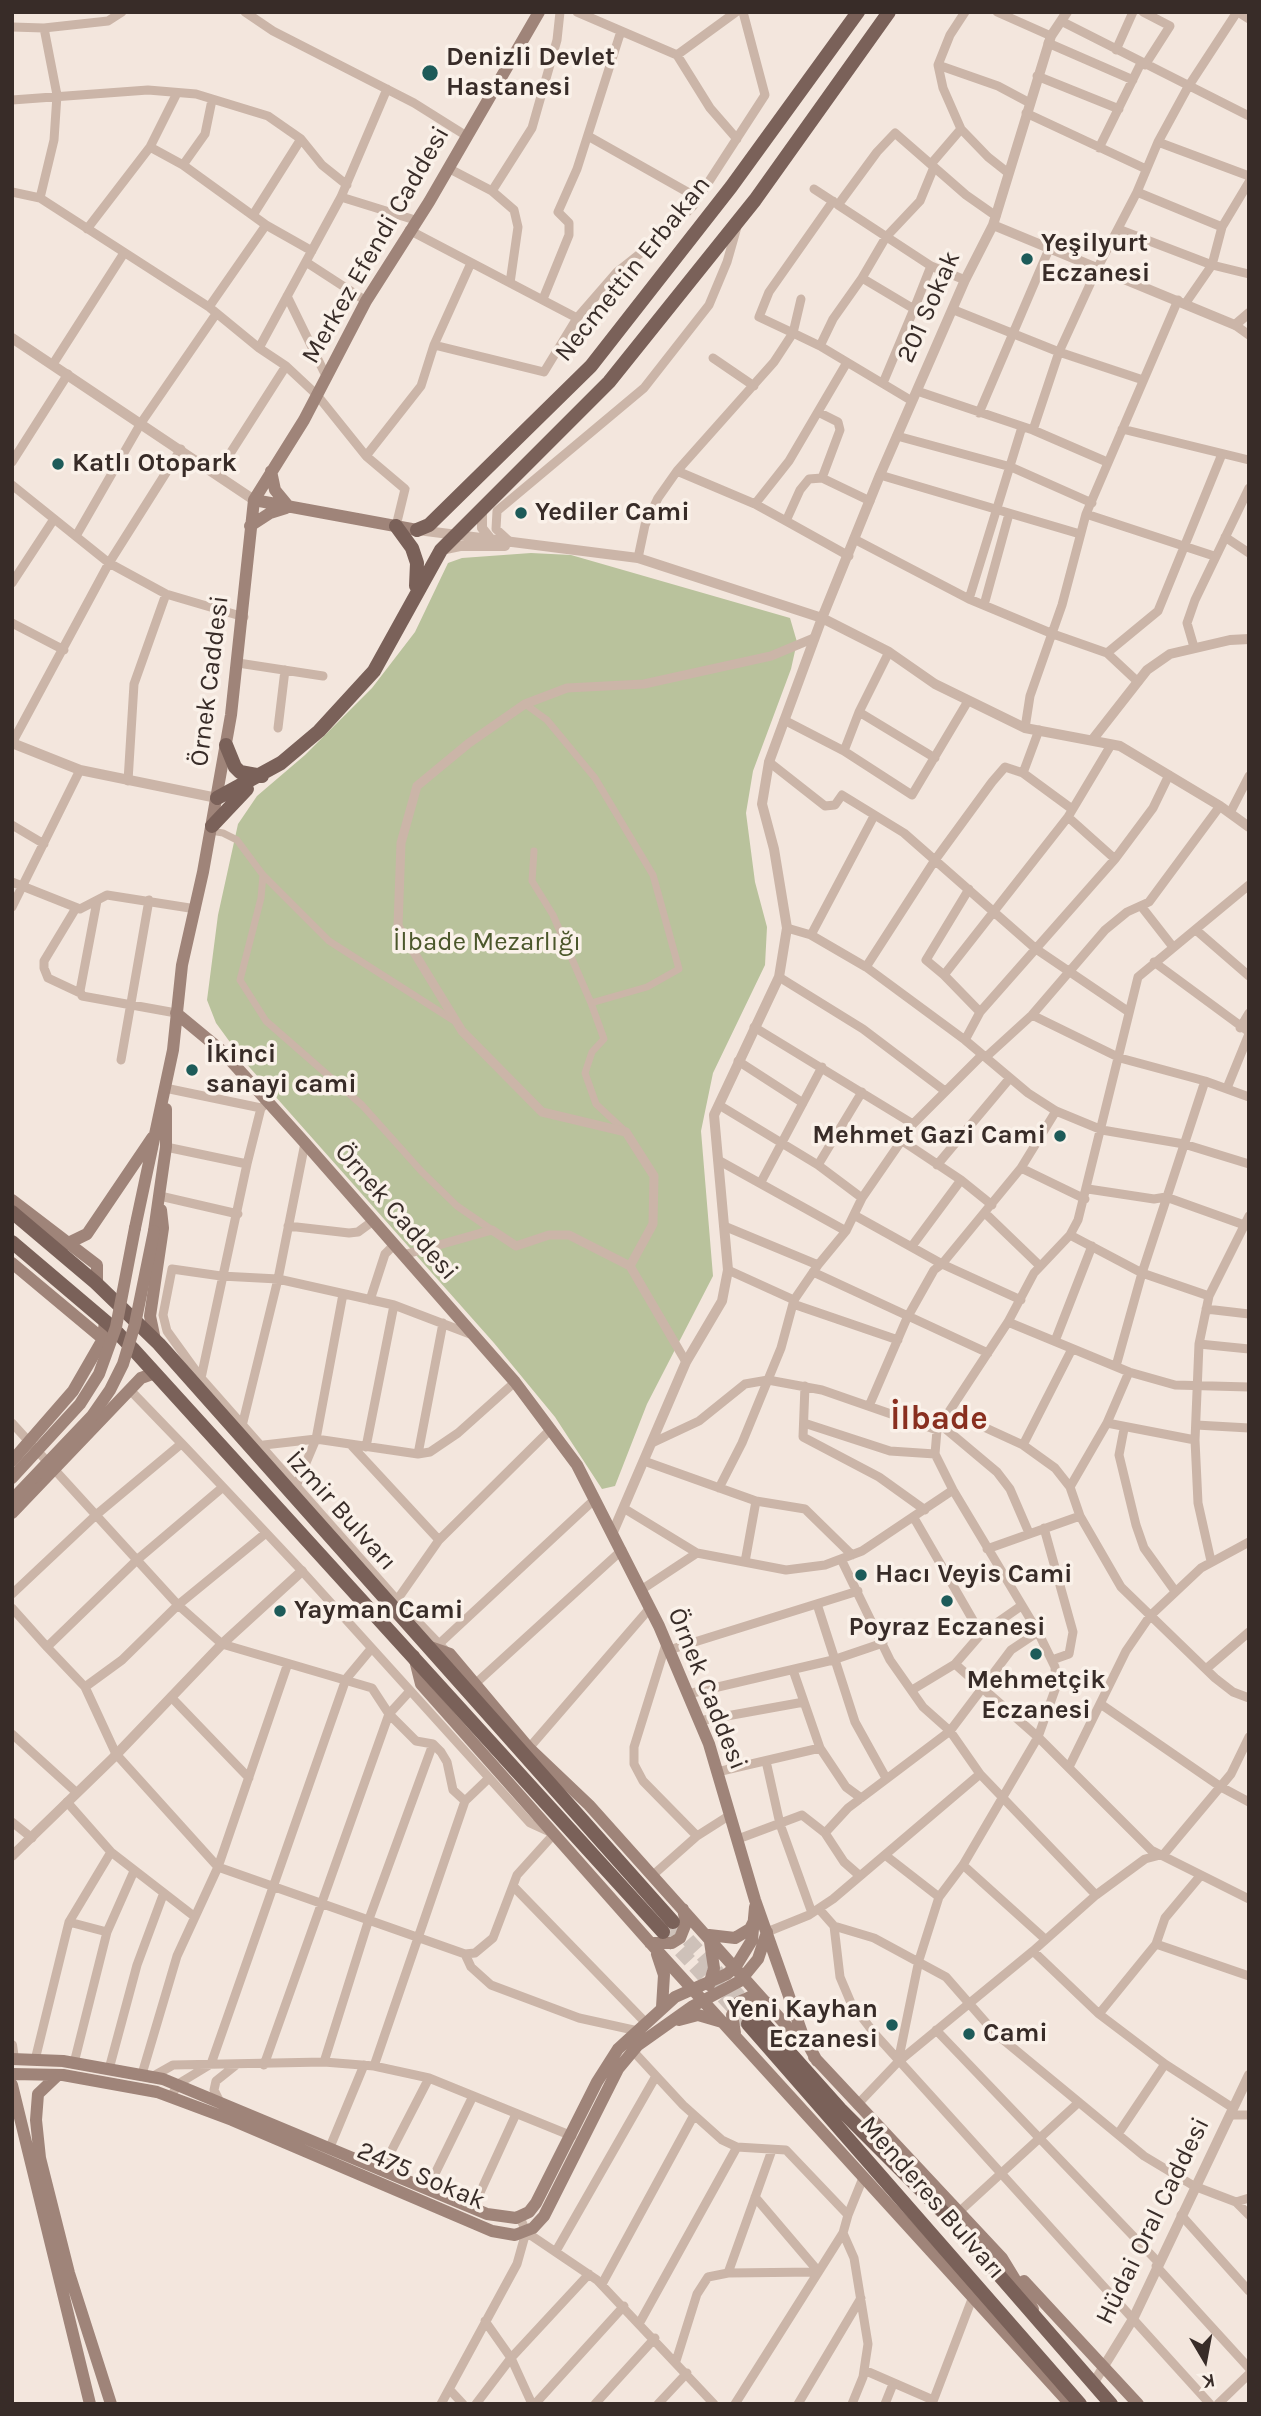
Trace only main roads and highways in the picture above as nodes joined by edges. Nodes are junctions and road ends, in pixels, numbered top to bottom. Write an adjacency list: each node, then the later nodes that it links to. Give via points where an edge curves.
1 (539, 12): 4 (main road, Merkez Efendi Caddesi, via 366,301 317,396)
2 (858, 12): 9 (main road, Necmettin Erbakan, via 732,187 591,366 429,525)
3 (889, 12): 10 (main road, Necmettin Erbakan, via 738,221 609,382 453,535)
4 (271, 471): 5 (main road, Merkez Efendi Caddesi); 6 (main road, via 275,490)
5 (254, 500): 6 (main road); 7 (main road, Örnek Caddesi)
6 (290, 507): 7 (main road); 8 (main road)
7 (250, 526): 11 (main road, Örnek Caddesi, via 244,617)
8 (396, 526): 9 (main road); 10 (main road, via 417,564)
9 (417, 530)
10 (416, 591): 12 (main road, Necmettin Erbakan, via 374,671 319,731)
11 (226, 745): 12 (main road, via 240,772); 13 (main road, Örnek Caddesi)
12 (262, 776): 13 (main road); 14 (main road)
13 (217, 798): 14 (main road, Örnek Caddesi)
14 (211, 829): 15 (main road, Örnek Caddesi)
15 (176, 1013): 16 (main road); 34 (main road, Örnek Caddesi, via 222,1051 264,1106 304,1143 515,1382 577,1465 688,1694)
16 (165, 1088): 17 (main road); 18 (main road, via 166,1146)
17 (156, 1132): 22 (main road, via 94,1226); 29 (main road, bridge, via 116,1327 99,1374 79,1404)
18 (159, 1199): 26 (main road, via 163,1228 150,1316); 30 (main road, bridge, via 123,1364 92,1416)
19 (12, 1200): 22 (main road)
20 (12, 1212): 22 (main road, İzmir Bulvarı)
21 (12, 1242): 24 (main road, İzmir Bulvarı)
22 (63, 1246): 26 (main road, İzmir Bulvarı)
23 (12, 1263): 25 (main road)
24 (105, 1321): 25 (main road); 27 (main road, İzmir Bulvarı)
25 (103, 1339): 28 (main road, via 73,1391)
26 (155, 1340): 32 (main road, İzmir Bulvarı)
27 (155, 1373): 31 (main road, via 145,1375); 33 (main road, İzmir Bulvarı)
28 (12, 1461)
29 (12, 1478)
30 (12, 1500)
31 (12, 1513)
32 (434, 1645): 33 (main road, İzmir Bulvarı, via 668,1927); 35 (main road, via 450,1654 529,1748 589,1805)
33 (414, 1656): 38 (main road, via 421,1684)
34 (755, 1900): 36 (main road, Örnek Caddesi); 37 (main road, via 750,1930 735,1938); 39 (main road, via 752,1940)
35 (682, 1907): 37 (main road); 38 (main road, via 686,1923 680,1938)
36 (767, 1932): 39 (main road, via 758,1959); 49 (main road, Örnek Caddesi, via 802,2033)
37 (709, 1935): 39 (main road); 40 (main road, via 714,1968)
38 (652, 1945): 41 (main road); 45 (main road, via 664,1975)
39 (736, 1972): 40 (main road, 2475 Sokak); 42 (main road); 44 (main road)
40 (711, 1982): 41 (main road, 2475 Sokak); 43 (main road)
41 (693, 1988): 43 (main road); 45 (main road, 2475 Sokak)
42 (720, 1992): 43 (main road); 47 (main road)
43 (704, 2000): 46 (main road); 47 (main road)
44 (769, 2004): 47 (main road, via 752,1997 739,2003); 49 (main road)
45 (662, 2007): 48 (main road, 2475 Sokak, via 618,2049 536,2203 520,2217 500,2217 473,2208 178,2084 74,2063)
46 (662, 2025): 47 (main road, via 698,2015); 51 (main road, 2475 Sokak, via 618,2069 544,2216 526,2232 509,2235 171,2097)
47 (730, 2028): 55 (main road, via 972,2300)
48 (13, 2059)
49 (817, 2061): 53 (main road)
50 (12, 2074): 51 (main road, 2475 Sokak)
51 (58, 2075): 57 (main road, via 38,2094 40,2158 69,2273)
52 (12, 2084): 56 (main road)
53 (1003, 2260): 54 (main road); 59 (main road)
54 (1040, 2322): 55 (main road, Menderes Bulvarı, via 951,2220 753,2020); 58 (main road, Menderes Bulvarı)
55 (1071, 2403)
56 (90, 2404)
57 (111, 2404)
58 (1111, 2404)
59 (1138, 2404)

